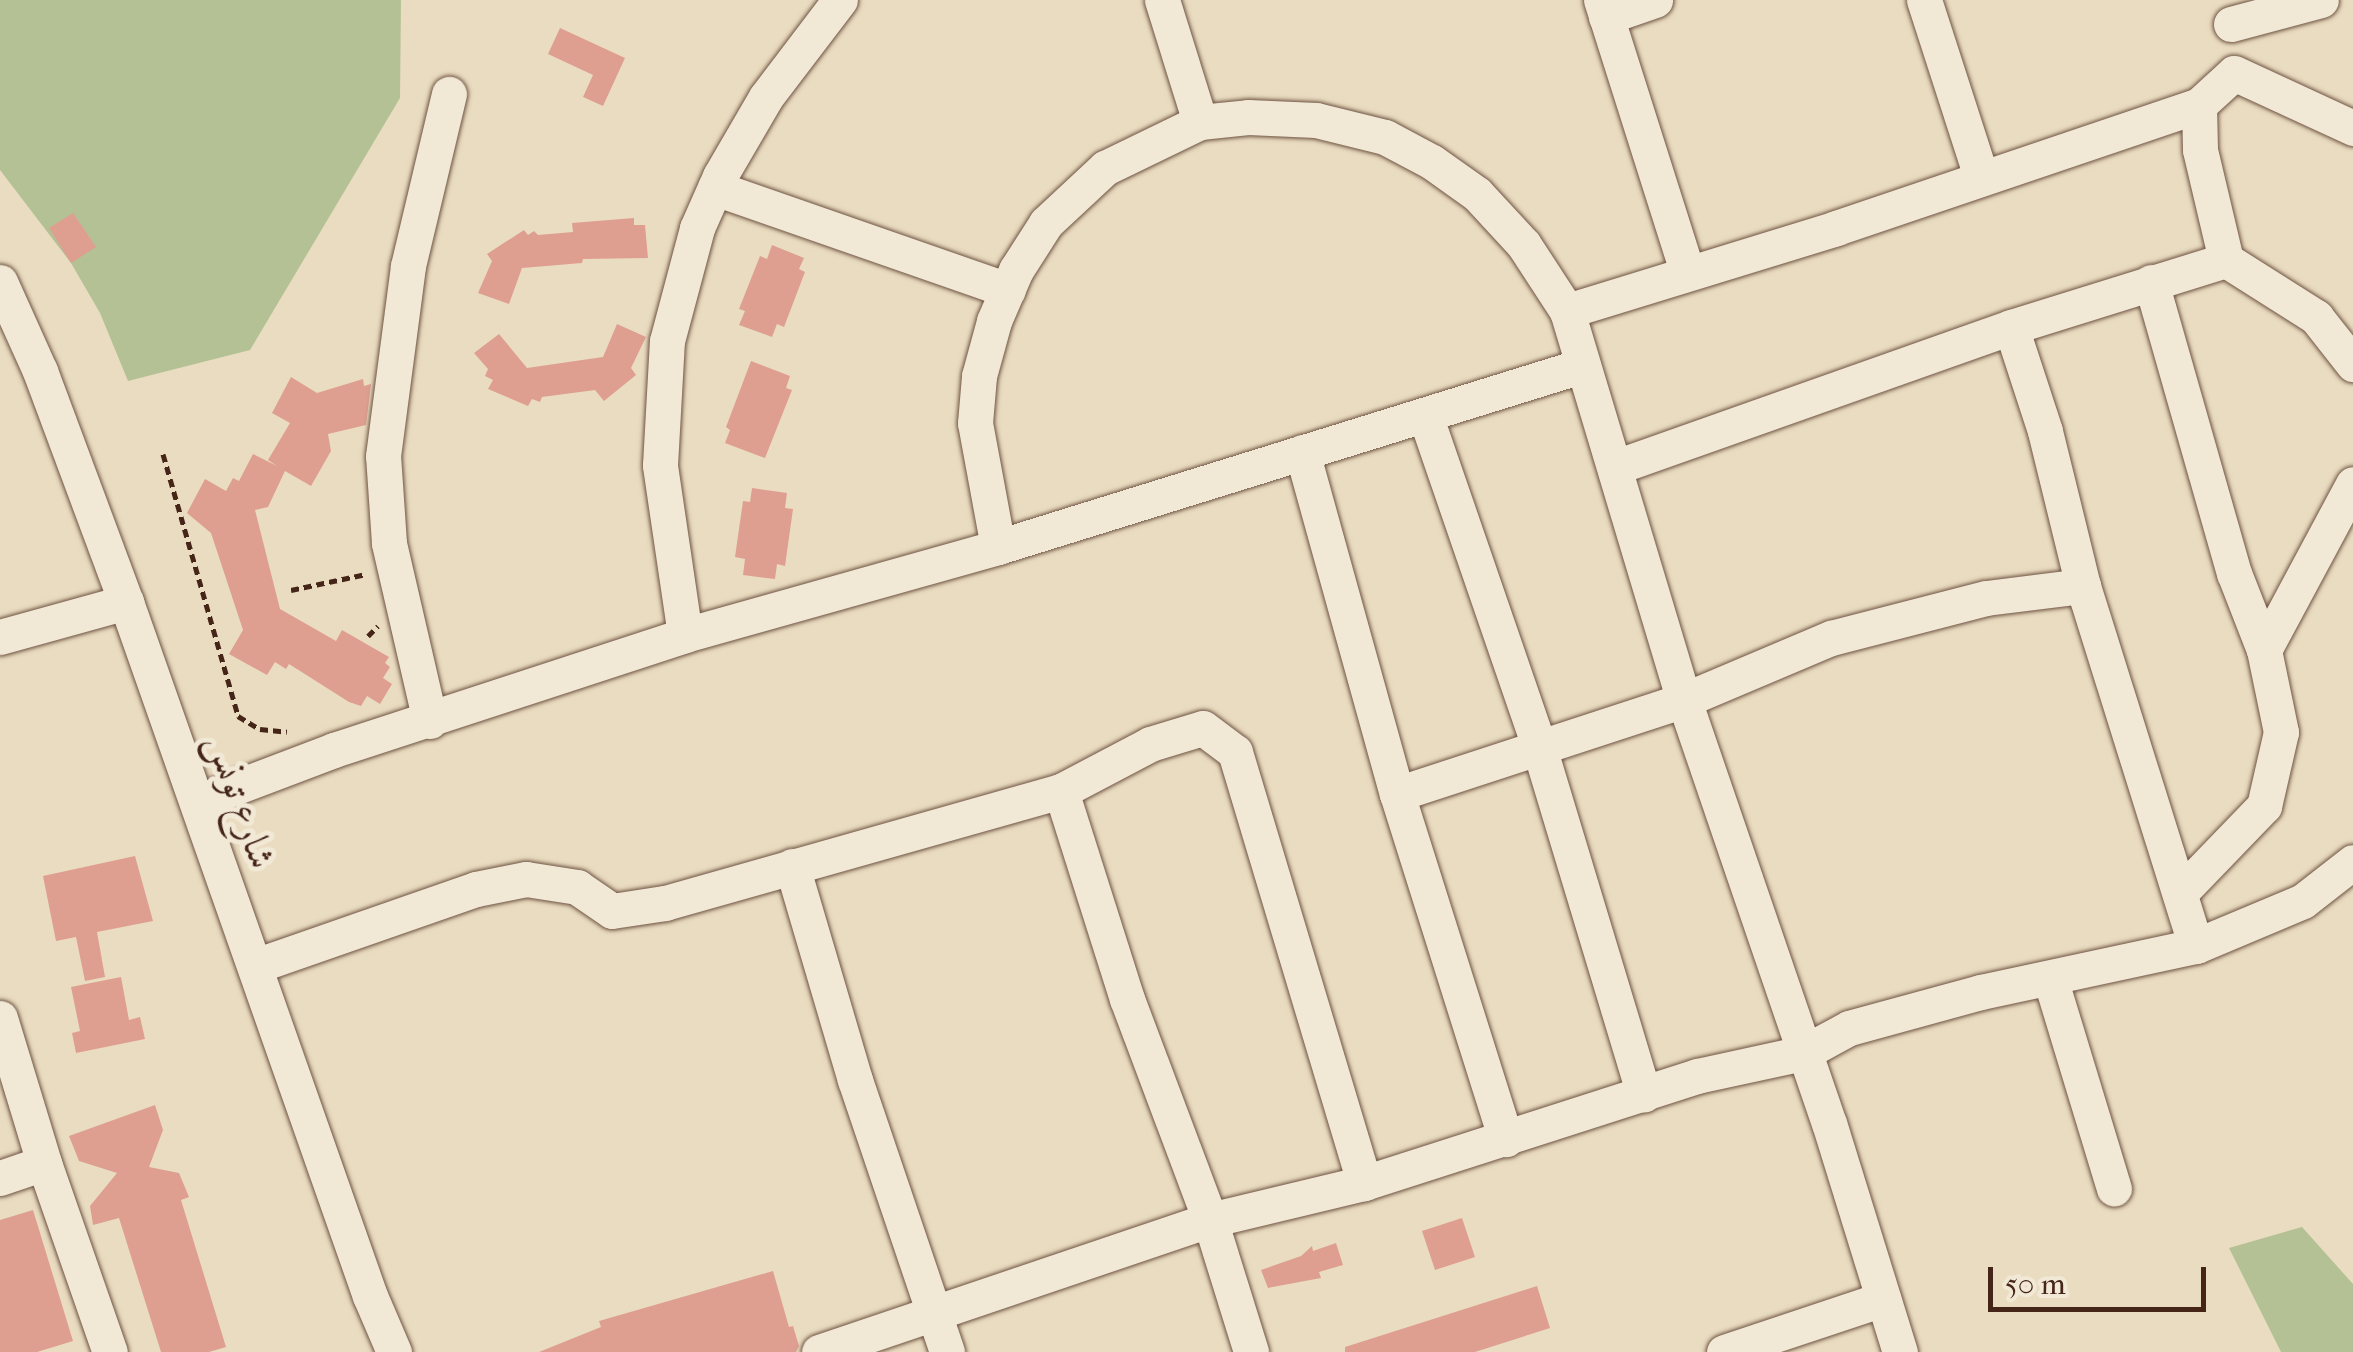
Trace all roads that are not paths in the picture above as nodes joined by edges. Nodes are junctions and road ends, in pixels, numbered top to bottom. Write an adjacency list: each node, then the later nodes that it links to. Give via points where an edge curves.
1 (840, 0): 14 (street, via 766,97)
2 (1162, 0): 11 (street)
3 (1655, 0): 6 (street)
4 (1924, 0): 13 (street)
5 (2321, 0): 7 (street)
6 (1604, 8): 16 (street)
7 (2225, 12): 8 (street)
8 (2234, 74): 10 (street); 12 (street)
9 (449, 94): 35 (street, via 408,266 384,456 390,542)
10 (2199, 105): 13 (street); 15 (street, via 2200,150)
11 (1200, 122): 19 (street, via 1105,168 1066,200); 20 (street, via 1316,120 1386,138 1477,194 1524,245)
12 (2353, 128)
13 (1981, 177): 16 (street)
14 (714, 188): 19 (street); 31 (street, via 666,341 660,408 660,465)
15 (2226, 260): 18 (street); 22 (street, via 2316,318)
16 (1687, 270): 20 (street)
17 (0, 282): 30 (street, شارع تونس)
18 (2150, 282): 21 (street); 33 (street, via 2234,573)
19 (1008, 290): 28 (street, via 979,376 975,423)
20 (1567, 311): 23 (street)
21 (2011, 327): 26 (street); 29 (street)
22 (2353, 364)
23 (1581, 366): 24 (street); 26 (street)
24 (1425, 415): 25 (street); 36 (street)
25 (1302, 452): 28 (street); 38 (street)
26 (1616, 467): 34 (street)
27 (2353, 484): 33 (street)
28 (998, 547): 31 (street)
29 (2084, 586): 34 (street, via 1986,598 1831,638); 42 (street)
30 (126, 602): 32 (street); 39 (street, شارع تونس)
31 (685, 635): 35 (street)
32 (0, 637)
33 (2264, 650): 42 (street, via 2280,732 2264,806)
34 (1684, 700): 36 (street); 47 (street)
35 (430, 720): 39 (street)
36 (1539, 747): 38 (street); 48 (street)
37 (1061, 790): 41 (street); 52 (street, via 1150,744 1203,728 1236,752); 54 (street, via 1127,1000)
38 (1398, 794): 49 (street)
39 (197, 802): 44 (street, شارع تونس)
40 (2353, 862): 43 (street, via 2303,902)
41 (792, 866): 44 (street, via 665,903 612,911 577,888 526,878); 56 (street, via 855,1080)
42 (2180, 893): 43 (street)
43 (2196, 946): 45 (street)
44 (254, 966): 59 (street, شارع تونس)
45 (2050, 978): 47 (street, via 1848,1028); 53 (street)
46 (0, 1018): 50 (street)
47 (1803, 1053): 48 (street, via 1697,1076); 55 (street)
48 (1644, 1096): 49 (street)
49 (1506, 1139): 52 (street)
50 (44, 1162): 51 (street); 58 (street)
51 (0, 1178)
52 (1364, 1182): 54 (street)
53 (2114, 1190)
54 (1210, 1220): 56 (street); 62 (street)
55 (1882, 1299): 57 (street); 63 (street)
56 (935, 1310): 60 (street); 61 (street)
57 (1743, 1349)
58 (110, 1352)
59 (394, 1352)
60 (818, 1352)
61 (947, 1352)
62 (1251, 1352)
63 (1900, 1352)

